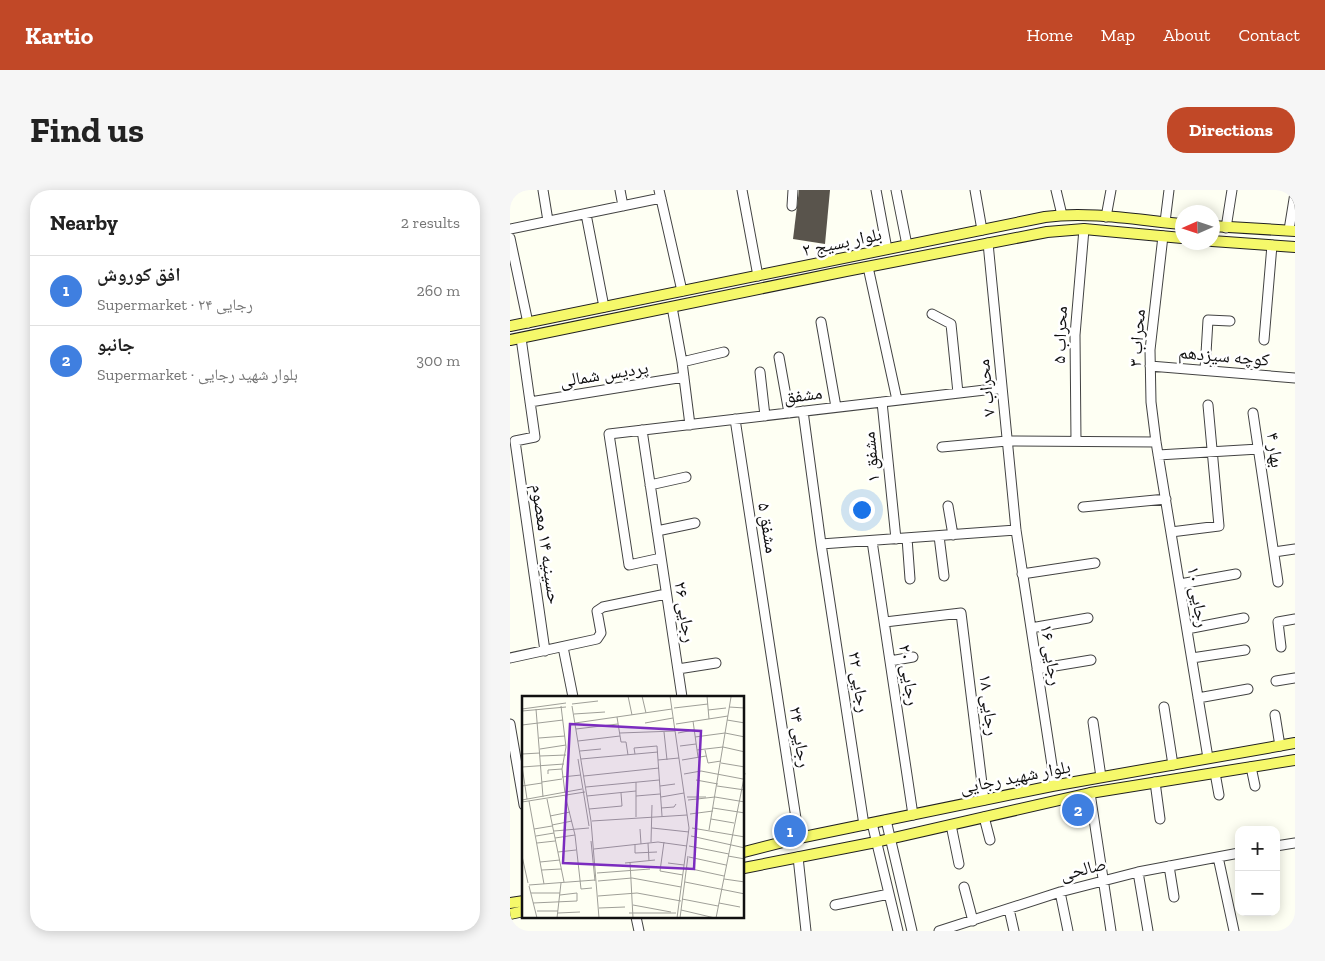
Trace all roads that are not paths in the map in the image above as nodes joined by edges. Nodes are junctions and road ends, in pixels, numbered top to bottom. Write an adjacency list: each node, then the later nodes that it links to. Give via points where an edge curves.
1 (543, 190): 20 (street)
2 (620, 190): 15 (street)
3 (742, 190): 40 (street)
4 (793, 190): 16 (street)
5 (876, 190): 38 (street)
6 (896, 190): 35 (street)
7 (975, 190): 26 (street)
8 (1056, 190): 18 (street)
9 (1064, 190): 18 (street)
10 (1110, 190): 19 (street)
11 (1170, 190): 21 (street)
12 (1232, 190): 24 (street)
13 (1295, 192): 29 (street)
14 (660, 194): 15 (street); 42 (street)
15 (623, 206): 17 (street)
16 (792, 206)
17 (586, 214): 20 (street); 44 (street)
18 (1062, 214): 19 (main road, بلوار بسیج ۲); 26 (main road, بلوار بسیج ۲); 27 (main road)
19 (1106, 217): 21 (main road, بلوار بسیج ۲)
20 (548, 221): 25 (street)
21 (1165, 222): 22 (main road, بلوار بسیج ۲)
22 (1175, 223)
23 (1220, 227): 24 (main road)
24 (1226, 228): 29 (main road)
25 (510, 229)
26 (982, 230): 35 (main road, بلوار بسیج ۲)
27 (1063, 230): 28 (main road, بلوار بسیج ۲); 34 (main road, بلوار بسیج ۲)
28 (1084, 230): 30 (main road, بلوار بسیج ۲); 77 (street, محراب ۵, via 1075,335)
29 (1292, 231)
30 (1163, 236): 31 (main road, بلوار بسیج ۲); 57 (street, محراب ۳)
31 (1175, 237)
32 (510, 238): 49 (street)
33 (1220, 242): 36 (main road)
34 (988, 243): 39 (main road, بلوار بسیج ۲); 62 (street, محراب ۷)
35 (907, 244): 38 (main road, بلوار بسیج ۲)
36 (1272, 246): 37 (main road); 53 (street)
37 (1295, 247)
38 (887, 249): 40 (main road, بلوار بسیج ۲)
39 (868, 266): 43 (main road, بلوار بسیج ۲); 64 (street)
40 (758, 276): 41 (main road, بلوار بسیج ۲)
41 (702, 287): 42 (main road, بلوار بسیج ۲); 43 (street)
42 (682, 291): 44 (main road, بلوار بسیج ۲)
43 (705, 300): 45 (main road, بلوار بسیج ۲)
44 (604, 307): 49 (main road, بلوار بسیج ۲)
45 (672, 307): 51 (main road, بلوار بسیج ۲); 56 (street)
46 (932, 314): 63 (street, via 951,324)
47 (821, 322): 68 (street)
48 (1230, 322): 58 (street, via 1208,320)
49 (528, 323): 50 (main road, بلوار بسیج ۲)
50 (510, 326)
51 (521, 338): 52 (main road, بلوار بسیج ۲); 65 (street)
52 (510, 340)
53 (1264, 340)
54 (724, 352): 56 (street)
55 (779, 357): 70 (street)
56 (682, 362): 60 (street)
57 (1150, 366): 58 (street, کوچه سیزدهم); 78 (street, محراب ۳)
58 (1205, 370): 61 (street, کوچه سیزدهم)
59 (760, 372): 72 (street)
60 (684, 377): 65 (street, پردیس شمالی); 74 (street)
61 (1295, 378)
62 (1002, 388): 63 (street, مشفق); 76 (street, محراب ۷)
63 (958, 393): 64 (street, مشفق)
64 (897, 400): 66 (street, مشفق)
65 (530, 402): 119 (street, حسینیه ۱۴ معصوم, via 535,437 515,441)
66 (882, 402): 68 (street, مشفق); 95 (street, مشفق ۱)
67 (1208, 405): 81 (street)
68 (836, 407): 69 (street, مشفق)
69 (803, 411): 70 (street, مشفق); 97 (street, رجایی ۲۲)
70 (789, 413): 72 (street, مشفق)
71 (1253, 413): 80 (street, بهار ۴)
72 (765, 416): 73 (street, مشفق)
73 (735, 419): 74 (street, مشفق); 115 (street, مشفق ۵)
74 (690, 424): 75 (street, مشفق)
75 (642, 430): 84 (street, رجایی ۲۶); 100 (street, مشفق, via 609,434 629,565)
76 (1007, 441): 77 (street); 79 (street); 89 (street, محراب ۷)
77 (1076, 441): 78 (street)
78 (1156, 442): 82 (street, رجایی ۱۰)
79 (942, 446)
80 (1258, 448): 81 (street); 99 (street, بهار ۴)
81 (1212, 452): 82 (street); 91 (street, via 1219,526)
82 (1158, 455): 85 (street, رجایی ۱۰)
83 (686, 477): 84 (street)
84 (650, 485): 90 (street, رجایی ۲۶)
85 (1166, 499): 87 (street); 91 (street, رجایی ۱۰)
86 (948, 506): 92 (street)
87 (1083, 507)
88 (696, 523): 90 (street)
89 (1016, 530): 92 (street); 102 (street, رجایی ۱۶)
90 (657, 531): 100 (street, رجایی ۲۶)
91 (1171, 532): 107 (street, رجایی ۱۰)
92 (953, 535): 93 (street)
93 (939, 536): 94 (street); 104 (street)
94 (907, 538): 95 (street); 105 (street)
95 (896, 539): 96 (street)
96 (872, 540): 97 (street); 112 (street, رجایی ۲۰)
97 (821, 544): 157 (street, رجایی ۲۲)
98 (1295, 549): 99 (street)
99 (1274, 552): 106 (street, بهار ۴)
100 (661, 558): 108 (street, رجایی ۲۶)
101 (1095, 563): 102 (street)
102 (1022, 574): 113 (street, رجایی ۱۶)
103 (1236, 574): 107 (street)
104 (944, 576)
105 (910, 580)
106 (1278, 582)
107 (1180, 584): 114 (street, رجایی ۱۰)
108 (666, 594): 116 (street, via 597,610 601,633 597,639); 126 (street, رجایی ۲۶)
109 (1088, 618): 113 (street)
110 (1244, 618): 114 (street)
111 (1295, 619): 117 (street, via 1278,622)
112 (884, 622): 124 (street, رجایی ۲۰); 152 (street, رجایی ۱۸, via 961,613)
113 (1031, 628): 127 (street, رجایی ۱۶)
114 (1187, 629): 122 (street, رجایی ۱۰)
115 (768, 641): 159 (street, رجایی ۲۴)
116 (563, 647): 119 (street); 131 (street)
117 (1281, 647)
118 (1245, 650): 122 (street)
119 (545, 651): 120 (street)
120 (510, 658)
121 (912, 658): 124 (street)
122 (1192, 658): 133 (street, رجایی ۱۰)
123 (1091, 660): 127 (street)
124 (890, 661): 153 (street, رجایی ۲۰)
125 (716, 663): 126 (street)
126 (678, 669): 132 (street, رجایی ۲۶)
127 (1037, 669): 147 (street, رجایی ۱۶)
128 (1295, 678): 129 (street)
129 (1276, 681)
130 (1248, 689): 133 (street)
131 (573, 696)
132 (682, 696)
133 (1198, 698): 140 (street, رجایی ۱۰)
134 (1164, 707): 142 (street)
135 (1274, 714): 139 (street)
136 (1093, 722): 145 (street)
137 (510, 724): 149 (street)
138 (1295, 743): 139 (main road, بلوار شهید رجایی)
139 (1280, 746): 140 (main road, بلوار شهید رجایی)
140 (1208, 758): 142 (main road, بلوار شهید رجایی)
141 (1295, 760): 143 (main road, بلوار شهید رجایی)
142 (1173, 764): 145 (main road, بلوار شهید رجایی)
143 (1251, 767): 144 (main road, بلوار شهید رجایی); 148 (street)
144 (1215, 773): 146 (main road, بلوار شهید رجایی); 151 (street)
145 (1101, 777): 147 (main road, بلوار شهید رجایی)
146 (1156, 782): 150 (main road, بلوار شهید رجایی); 155 (street)
147 (1055, 785): 152 (main road, بلوار شهید رجایی)
148 (1254, 786)
149 (522, 793)
150 (1090, 793): 154 (main road, بلوار شهید رجایی); 175 (street)
151 (1219, 795)
152 (984, 800): 153 (main road, بلوار شهید رجایی)
153 (913, 815): 156 (main road, بلوار شهید رجایی)
154 (984, 817): 158 (main road, بلوار شهید رجایی); 161 (street)
155 (1160, 819)
156 (886, 820): 157 (main road, بلوار شهید رجایی); 160 (street)
157 (868, 824): 159 (main road, بلوار شهید رجایی); 162 (street, رجایی ۲۲)
158 (951, 825): 160 (main road, بلوار شهید رجایی); 170 (street)
159 (799, 838): 165 (main road, بلوار شهید رجایی)
160 (890, 838): 162 (main road, بلوار شهید رجایی); 169 (street)
161 (990, 840)
162 (876, 842): 167 (main road, بلوار شهید رجایی); 171 (street, رجایی ۲۲)
163 (1295, 843): 164 (street)
164 (1280, 845)
165 (745, 852)
166 (1235, 854): 168 (street, صالحی)
167 (798, 857): 173 (main road, بلوار شهید رجایی); 184 (street)
168 (1218, 857): 172 (street, صالحی); 193 (street)
169 (896, 862): 171 (street, via 888,860); 188 (street)
170 (958, 864)
171 (882, 865): 178 (street, رجایی ۲۲)
172 (1169, 866): 174 (street, صالحی); 179 (street)
173 (745, 868)
174 (1138, 872): 175 (street, صالحی); 185 (street)
175 (1103, 881): 177 (street, صالحی); 192 (street)
176 (964, 887): 183 (street)
177 (1060, 892): 181 (street, صالحی); 191 (street)
178 (889, 894): 180 (street); 187 (street, رجایی ۲۲)
179 (1174, 897)
180 (835, 905)
181 (1010, 909): 183 (street, صالحی); 190 (street)
182 (636, 918): 186 (street)
183 (973, 921): 189 (street, صالحی)
184 (806, 930)
185 (1148, 930)
186 (639, 931)
187 (898, 931)
188 (912, 931)
189 (939, 931)
190 (1014, 931)
191 (1068, 931)
192 (1111, 931)
193 (1234, 931)

